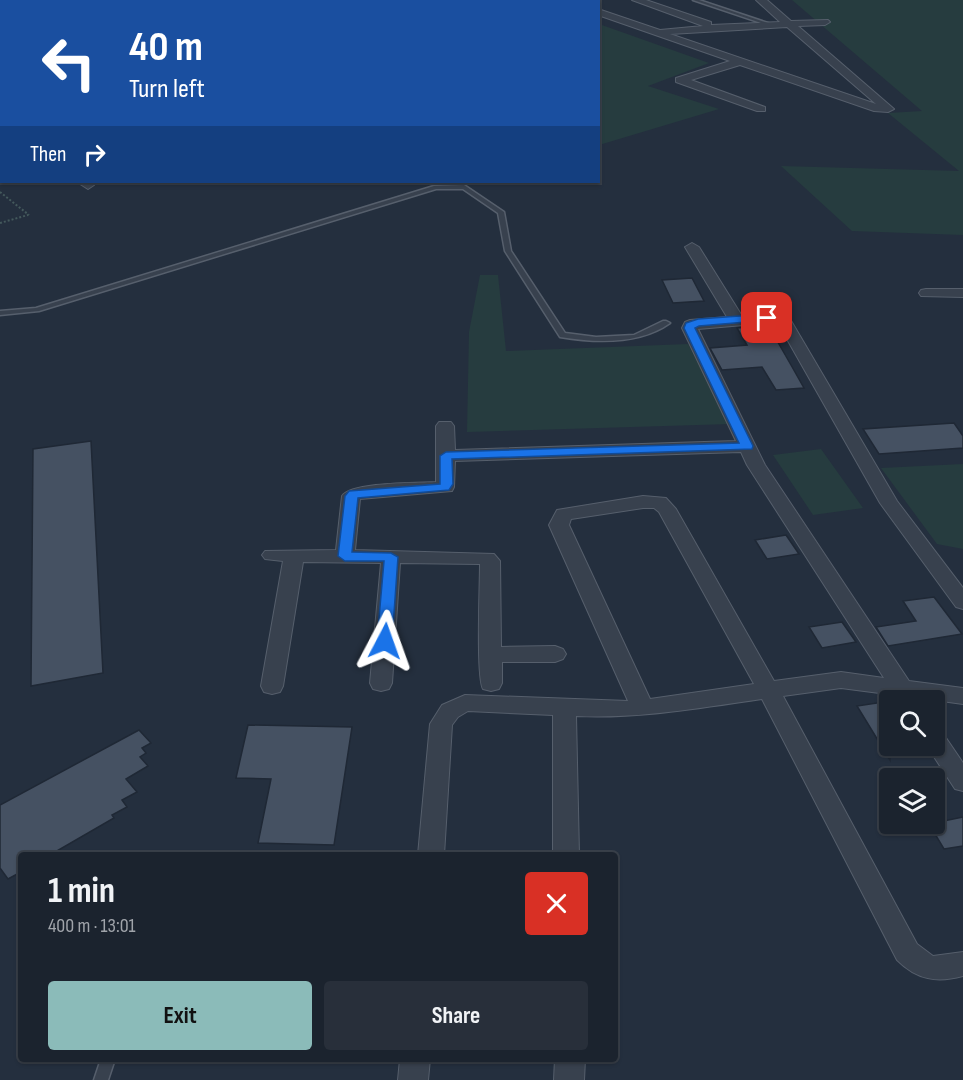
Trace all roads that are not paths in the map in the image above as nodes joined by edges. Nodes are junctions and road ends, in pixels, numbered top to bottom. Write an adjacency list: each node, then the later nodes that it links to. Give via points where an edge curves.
1 (637, 0): 8 (street)
2 (695, 0): 7 (lane)
3 (761, 0): 6 (street)
4 (600, 13): 9 (street)
5 (825, 22): 6 (street)
6 (789, 24): 7 (street); 10 (street, via 888,109 878,109)
7 (772, 25): 8 (street)
8 (718, 28): 9 (street)
9 (655, 31): 10 (street)
10 (742, 62): 11 (street, via 680,80)
11 (760, 109)
12 (692, 247): 16 (street)
13 (926, 293): 14 (street)
14 (963, 293)
15 (0, 313): 17 (lane, via 37,310 436,188 464,187 501,212 508,251 563,335 596,339 635,337)
16 (737, 320): 19 (street, via 698,323 690,328); 25 (street, via 767,318 785,322 889,502)
17 (666, 323)
18 (445, 426): 20 (street)
19 (747, 446): 20 (street); 33 (street)
20 (446, 456): 23 (street, via 445,487 351,496)
21 (272, 555): 22 (street)
22 (294, 556): 23 (street); 30 (street)
23 (345, 556): 24 (street)
24 (391, 557): 27 (street, via 487,558); 28 (street)
25 (963, 602)
26 (555, 654): 27 (street)
27 (490, 655): 29 (street)
28 (381, 683)
29 (491, 683)
30 (272, 686)
31 (768, 690): 32 (street, via 842,680); 37 (street); 37 (street, via 667,509 659,502 564,514 560,525); 42 (street, via 908,952 918,963 939,971)
32 (888, 690)
33 (903, 690)
34 (945, 695): 35 (street)
35 (963, 696)
36 (564, 708): 37 (street); 40 (street, via 465,704 450,711 441,724); 41 (street)
37 (643, 708)
38 (945, 755): 39 (street)
39 (963, 782)
40 (431, 852)
41 (566, 852)
42 (963, 964)
43 (107, 1062): 46 (lane)
44 (415, 1062): 47 (street)
45 (570, 1062): 48 (street)
46 (101, 1080)
47 (413, 1080)
48 (569, 1080)

